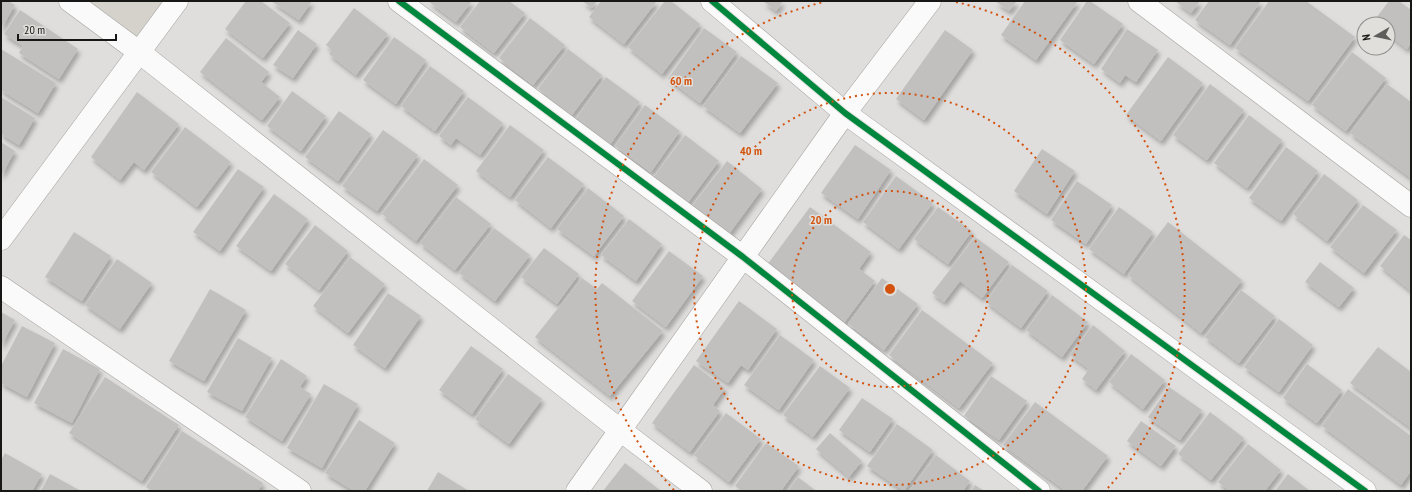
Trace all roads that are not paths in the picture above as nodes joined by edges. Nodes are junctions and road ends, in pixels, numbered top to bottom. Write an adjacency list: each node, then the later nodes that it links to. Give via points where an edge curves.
1 (70, 1): 7 (street)
2 (177, 1): 7 (street)
3 (399, 1): 11 (street)
4 (712, 1): 8 (street)
5 (930, 1): 8 (street)
6 (1139, 1): 9 (street)
7 (139, 52): 10 (street); 13 (street)
8 (845, 113): 11 (street); 18 (street)
9 (1411, 206)
10 (1, 239)
11 (743, 257): 13 (street); 17 (street)
12 (1, 287): 14 (street)
13 (620, 430): 15 (street); 16 (street)
14 (300, 491)
15 (577, 491)
16 (701, 491)
17 (1039, 491)
18 (1365, 491)

